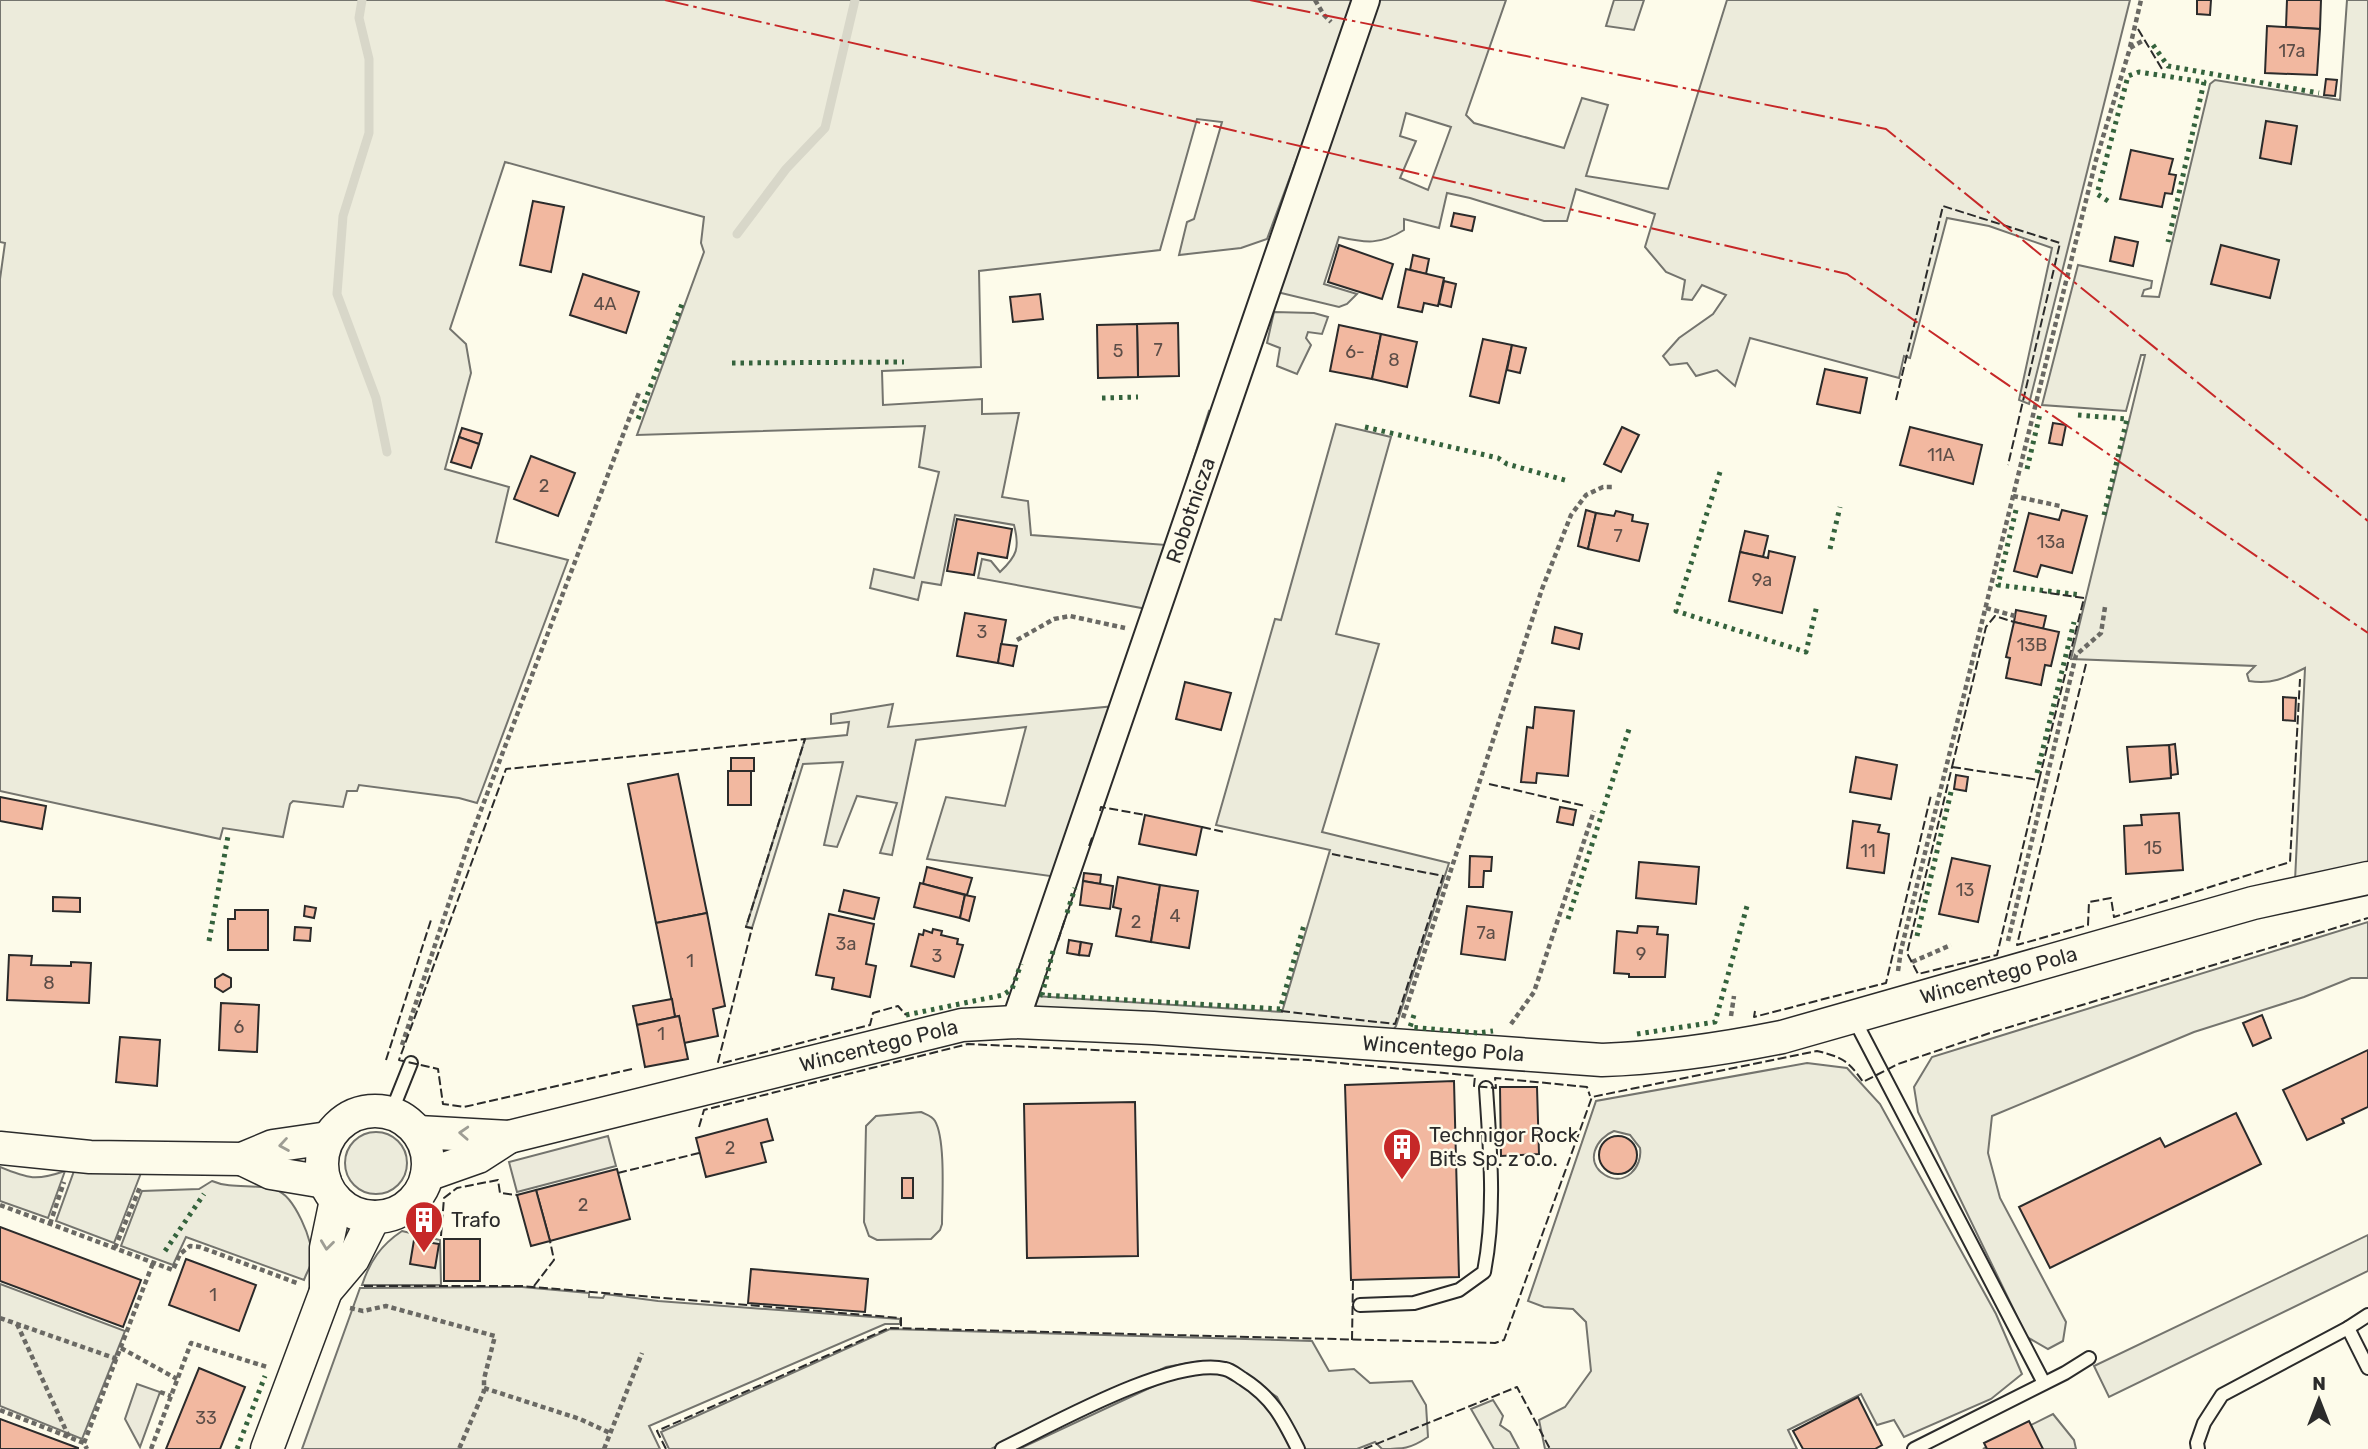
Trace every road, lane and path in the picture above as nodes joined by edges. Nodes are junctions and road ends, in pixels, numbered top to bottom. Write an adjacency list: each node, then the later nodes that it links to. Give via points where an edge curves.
1 (1366, 0): 12 (street, Robotnicza)
2 (2141, 0): 4 (path)
3 (2144, 40): 4 (path)
4 (2130, 48): 7 (path, via 2096,160)
5 (640, 390): 25 (path, via 470,839 395,1066)
6 (1615, 487): 22 (path, via 1586,495 1571,515 1542,589)
7 (2013, 496): 8 (path); 10 (path)
8 (2060, 506)
9 (2105, 607): 19 (path, via 2101,633 2076,656 2005,954)
10 (1985, 608): 11 (path); 18 (path)
11 (2015, 616)
12 (1142, 632): 13 (path, via 1070,616 1054,619); 21 (street, Robotnicza)
13 (1017, 640)
14 (1594, 811): 23 (path, via 1534,992)
15 (2368, 878): 19 (street, Wincentego Pola, via 2253,903)
16 (1951, 944): 17 (path)
17 (1912, 962)
18 (1898, 971)
19 (2006, 973): 20 (street, Wincentego Pola)
20 (1853, 1017): 21 (street, Wincentego Pola, via 1716,1050 1602,1060); 55 (lane)
21 (1015, 1022): 29 (street, Wincentego Pola, via 962,1025)
22 (1400, 1029)
23 (1506, 1031)
24 (411, 1063): 25 (lane)
25 (405, 1080): 27 (lane)
26 (1486, 1088): 43 (lane, via 1491,1236 1484,1272 1459,1290 1414,1303)
27 (391, 1113): 28 (street); 30 (street, via 363,1111 349,1116)
28 (418, 1132): 29 (street, Wincentego Pola, one-way to 28); 35 (street, via 425,1145)
29 (509, 1137): 35 (street, Wincentego Pola, via 478,1157)
30 (328, 1138): 34 (street, one-way to 34, via 273,1146); 36 (street, via 321,1167)
31 (0, 1148): 32 (street)
32 (74, 1155): 33 (street); 39 (path)
33 (151, 1158): 34 (street); 40 (path)
34 (242, 1159): 36 (street)
35 (427, 1175): 38 (street, via 413,1202 400,1211)
36 (330, 1191): 38 (street, via 356,1214); 42 (street, one-way to 42)
37 (0, 1205): 39 (path)
38 (374, 1217): 42 (street, via 353,1259)
39 (50, 1224): 40 (path)
40 (115, 1248): 41 (path)
41 (153, 1263): 42 (path, via 173,1270 190,1245); 48 (path)
42 (326, 1295): 56 (path, via 363,1311 386,1306 495,1336); 65 (street)
43 (1360, 1305)
44 (2368, 1315): 47 (lane)
45 (0, 1318): 46 (path)
46 (17, 1324): 51 (path); 61 (path)
47 (2348, 1328): 52 (lane); 71 (lane, via 2222,1395 2204,1423)
48 (121, 1348): 51 (path); 54 (path)
49 (642, 1353): 60 (path)
50 (2089, 1358): 55 (lane)
51 (117, 1359): 62 (path)
52 (2368, 1368)
53 (274, 1369): 54 (path, via 191,1343)
54 (177, 1379): 58 (path)
55 (2044, 1383): 70 (lane)
56 (484, 1388): 60 (path); 66 (path)
57 (160, 1392): 58 (path)
58 (171, 1396): 64 (path)
59 (0, 1410): 61 (path)
60 (610, 1433): 67 (path)
61 (69, 1437): 62 (path)
62 (85, 1443): 63 (path)
63 (87, 1449)
64 (151, 1449)
65 (267, 1449)
66 (459, 1449)
67 (604, 1449)
68 (1002, 1449): 69 (lane, via 1130,1388 1201,1367 1226,1369 1260,1390 1279,1412)
69 (1298, 1449)
70 (1914, 1449)
71 (2198, 1449)

